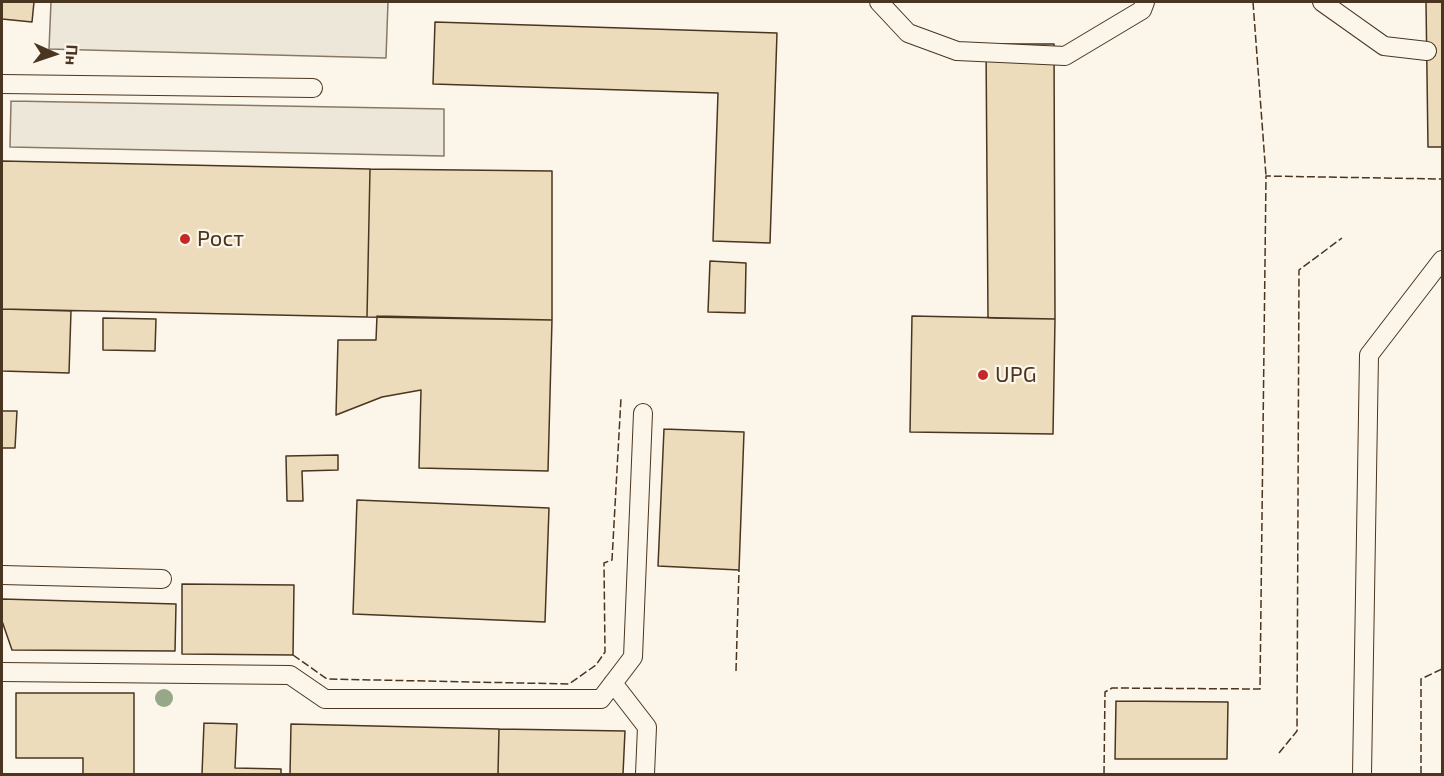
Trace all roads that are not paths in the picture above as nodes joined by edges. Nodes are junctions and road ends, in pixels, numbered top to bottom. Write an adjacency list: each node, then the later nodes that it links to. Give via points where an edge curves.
1 (879, 2): 2 (lane, via 908,33 957,51 1065,56 1142,10)
2 (1145, 2)
3 (1322, 2): 4 (lane, via 1384,46)
4 (1427, 51)
5 (2, 84): 6 (lane)
6 (313, 88)
7 (1443, 260): 14 (lane, via 1369,355)
8 (643, 413): 12 (lane, via 633,657)
9 (2, 575): 10 (lane)
10 (162, 579)
11 (2, 672): 12 (lane, via 290,675 325,699 601,699)
12 (613, 682): 13 (lane, via 647,727)
13 (645, 774)
14 (1362, 774)

